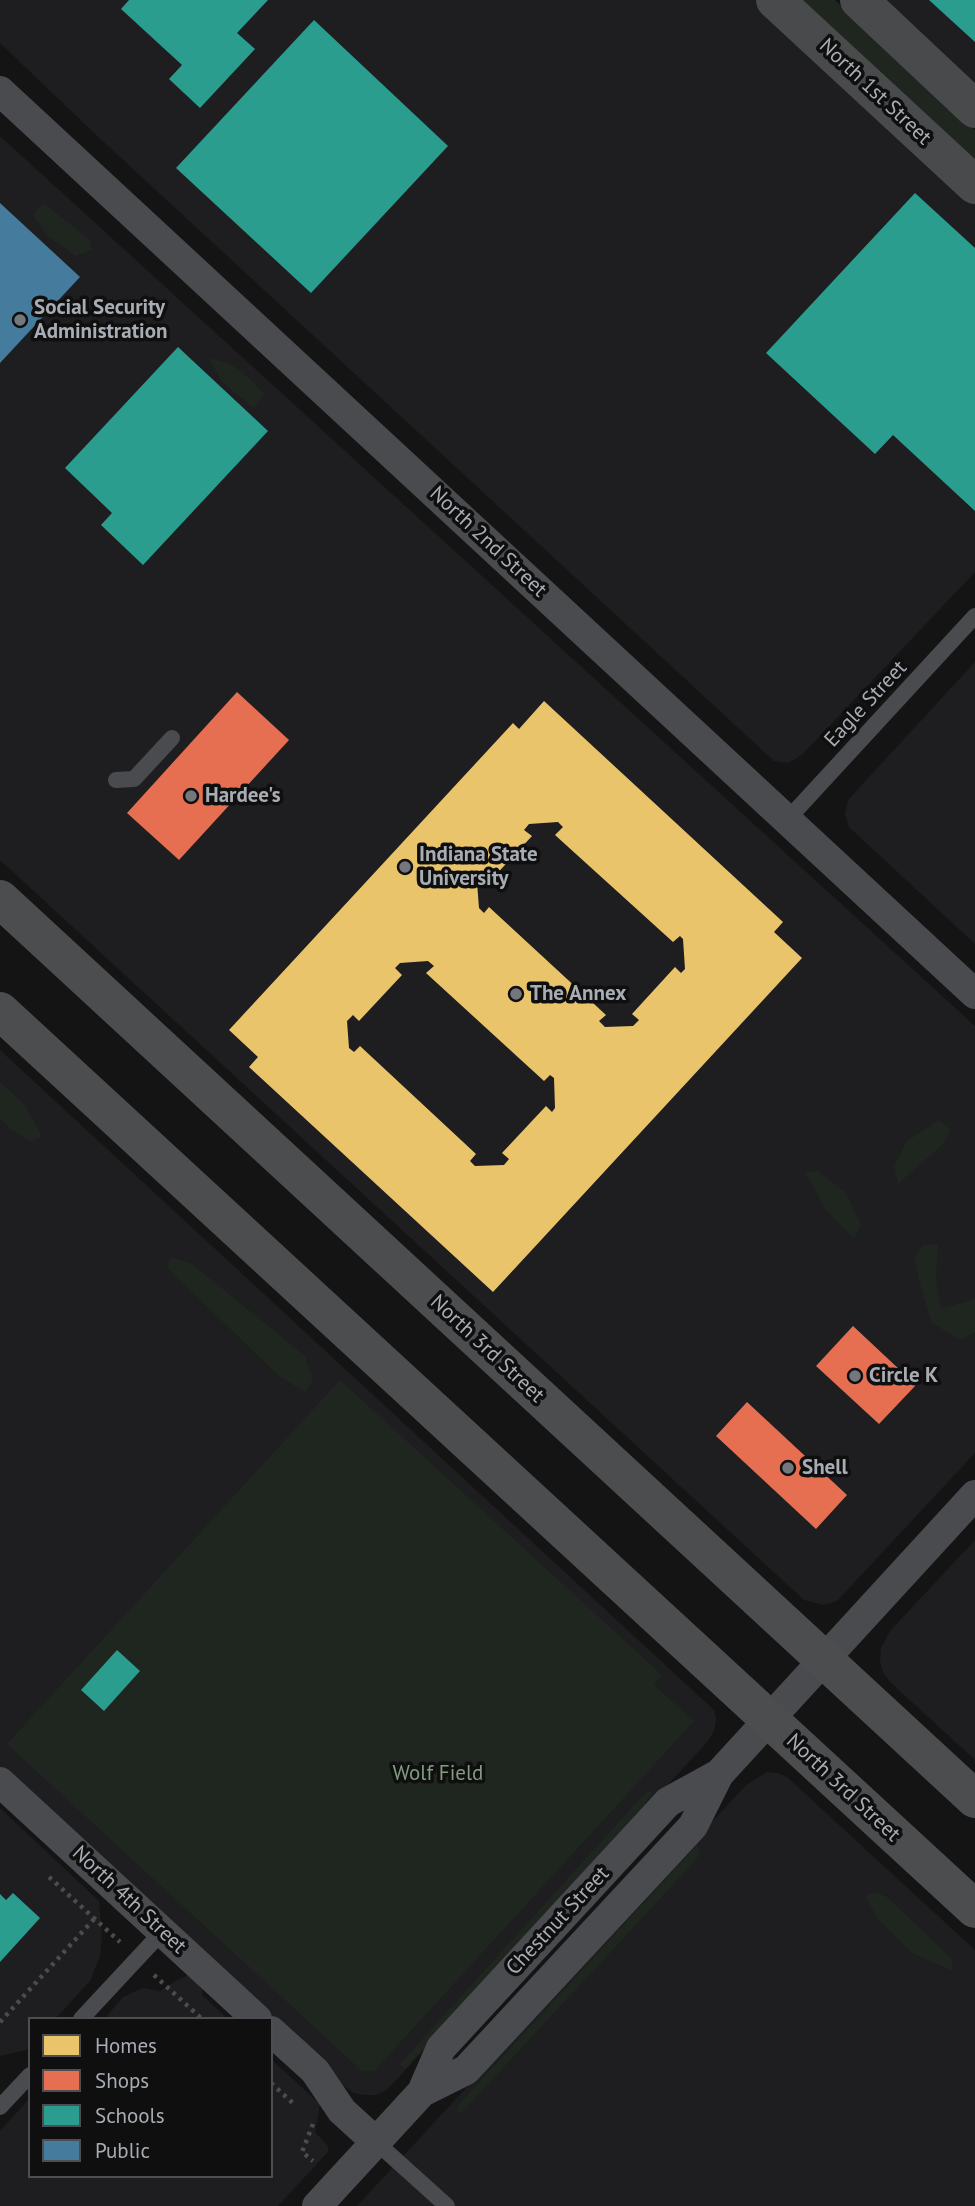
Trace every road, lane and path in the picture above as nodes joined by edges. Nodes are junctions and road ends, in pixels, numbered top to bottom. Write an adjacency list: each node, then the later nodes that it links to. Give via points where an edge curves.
1 (775, 0): 5 (main road, North 1st Street)
2 (859, 0): 4 (main road)
3 (0, 91): 9 (street, North 2nd Street)
4 (975, 108)
5 (975, 185)
6 (975, 616): 9 (lane, Eagle Street)
7 (172, 738): 8 (lane, via 134,779)
8 (116, 780)
9 (787, 820): 11 (street, North 2nd Street)
10 (0, 899): 14 (highway, North 3rd Street)
11 (975, 994)
12 (0, 1011): 15 (highway, North 3rd Street)
13 (975, 1495): 14 (street, Chestnut Street)
14 (824, 1659): 15 (street, Chestnut Street); 17 (highway, North 3rd Street)
15 (768, 1720): 20 (highway, North 3rd Street); 31 (street, Chestnut Street, via 719,1773 693,1826 646,1877 466,2070 422,2092)
16 (0, 1782): 19 (street, North 4th Street)
17 (975, 1799)
18 (47, 1875): 21 (path)
19 (118, 1891): 21 (path); 22 (street, North 4th Street)
20 (975, 1909)
21 (94, 1919): 23 (path); 27 (path)
22 (163, 1932): 23 (lane); 26 (street, North 4th Street)
23 (137, 1958): 24 (lane); 25 (path)
24 (83, 2017)
25 (200, 2017)
26 (255, 2017)
27 (0, 2022)
28 (273, 2033): 31 (street, via 315,2071 342,2111)
29 (28, 2077): 30 (lane)
30 (0, 2107)
31 (376, 2142): 32 (street, Chestnut Street); 33 (lane)
32 (317, 2206)
33 (447, 2206)

